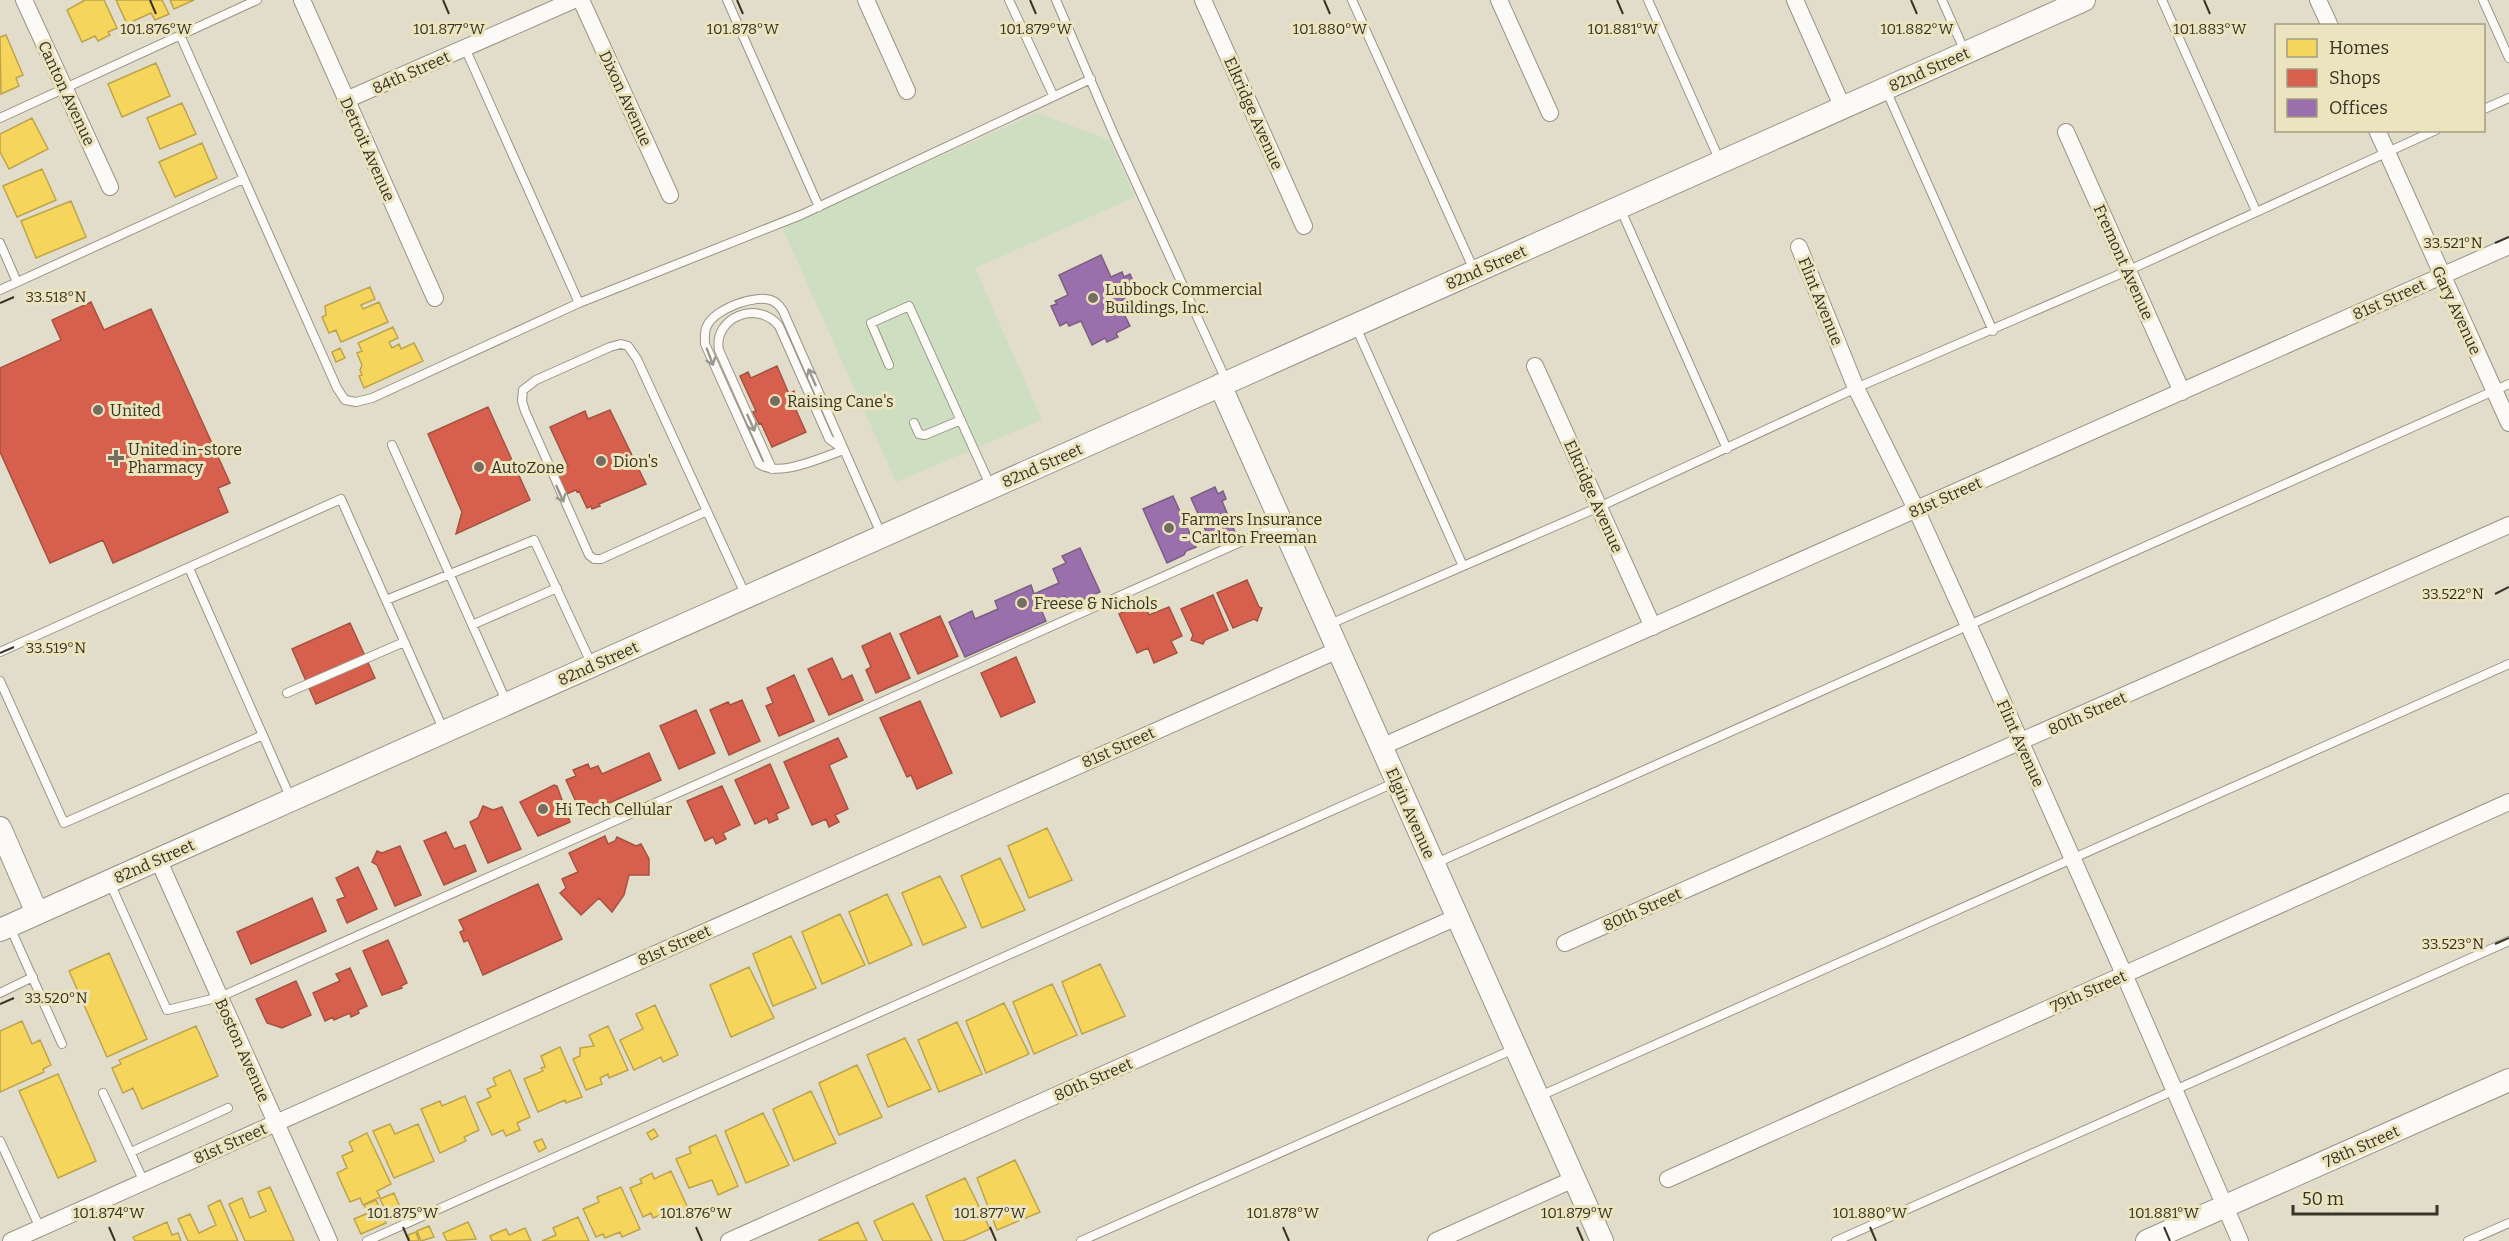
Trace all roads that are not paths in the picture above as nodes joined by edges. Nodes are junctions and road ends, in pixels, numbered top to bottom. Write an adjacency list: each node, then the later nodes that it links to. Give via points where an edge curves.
1 (24, 0): 26 (street, Canton Avenue)
2 (257, 0): 21 (lane)
3 (302, 0): 31 (street, Detroit Avenue)
4 (574, 0): 22 (street, 84th Street)
5 (581, 0): 43 (street, Dixon Avenue)
6 (726, 0): 44 (lane)
7 (866, 0): 28 (street)
8 (1009, 0): 29 (lane)
9 (1056, 0): 25 (lane)
10 (1203, 0): 47 (street, Elkridge Avenue)
11 (1352, 0): 51 (lane)
12 (1499, 0): 34 (street)
13 (1648, 0): 40 (lane)
14 (1795, 0): 32 (street)
15 (1942, 0): 23 (lane)
16 (2084, 0): 23 (main road, 82nd Street)
17 (2163, 0): 46 (lane)
18 (2318, 0): 20 (street)
19 (2483, 0): 24 (lane)
20 (2329, 24)
21 (180, 35): 26 (lane); 41 (lane)
22 (465, 48): 31 (street, 84th Street); 57 (lane)
23 (1966, 52): 27 (main road, 82nd Street)
24 (2509, 58)
25 (1091, 79): 29 (lane); 62 (lane)
26 (64, 88): 35 (lane); 42 (street, Canton Avenue)
27 (1885, 88): 32 (main road, 82nd Street); 59 (lane)
28 (907, 91)
29 (1053, 95): 44 (lane)
30 (2509, 98): 33 (lane)
31 (346, 100): 56 (street, Detroit Avenue)
32 (1843, 108): 40 (main road, 82nd Street)
33 (2485, 109)
34 (1550, 113)
35 (0, 118)
36 (2066, 132): 52 (street, Fremont Avenue)
37 (2378, 132): 39 (street, Gary Avenue)
38 (2432, 132): 39 (lane)
39 (2386, 153): 46 (lane); 53 (street, Gary Avenue)
40 (1720, 162): 45 (main road, 82nd Street)
41 (243, 178): 54 (lane); 57 (lane, via 345,400 372,398)
42 (110, 187)
43 (670, 195)
44 (819, 207): 57 (lane)
45 (1620, 207): 51 (main road, 82nd Street); 70 (lane)
46 (2256, 210): 52 (lane)
47 (1304, 226)
48 (0, 243): 54 (lane)
49 (2509, 246): 53 (street, 81st Street)
50 (1799, 247): 64 (street, Flint Avenue)
51 (1475, 271): 58 (main road, 82nd Street)
52 (2127, 271): 59 (lane); 65 (street, Fremont Avenue)
53 (2442, 276): 63 (street, Gary Avenue); 65 (street, 81st Street)
54 (17, 282): 55 (lane)
55 (0, 290)
56 (435, 297)
57 (579, 303)
58 (1355, 325): 62 (main road, 82nd Street); 80 (lane)
59 (1993, 330): 64 (lane)
60 (890, 365): 66 (lane, via 871,323 909,306)
61 (1535, 366): 74 (street, Elkridge Avenue)
62 (1224, 384): 73 (main road, 82nd Street); 77 (main road, Elgin Avenue)
63 (2502, 387): 68 (street, Gary Avenue); 88 (lane)
64 (1856, 388): 70 (lane); 75 (street, Flint Avenue)
65 (2182, 392): 75 (street, 81st Street)
66 (961, 420): 67 (lane, via 925,435 919,434); 73 (lane)
67 (914, 423)
68 (2509, 423)
69 (392, 445): 82 (lane)
70 (1727, 449): 74 (lane)
71 (844, 450): 72 (lane, via 785,469); 72 (lane, one-way to 72, via 829,439 779,326 761,313 747,313 723,328 719,350); 72 (lane, one-way to 72, via 783,311 773,301 749,300 716,314 706,327 705,344 759,464); 79 (lane)
72 (772, 469)
73 (991, 487): 79 (main road, 82nd Street)
74 (1599, 507): 80 (lane); 89 (street, Elkridge Avenue)
75 (1916, 509): 88 (street, Flint Avenue); 89 (street, 81st Street)
76 (707, 511): 76 (lane, one-way to 76, via 628,346 610,347 536,380 523,390 522,401 584,547 594,559); 84 (lane)
77 (1282, 524): 87 (main road, Elgin Avenue); 118 (lane)
78 (2509, 525): 100 (street, 80th Street)
79 (882, 536): 84 (main road, 82nd Street)
80 (1463, 566): 87 (lane)
81 (189, 568): 85 (lane, via 341,499); 92 (lane); 99 (lane)
82 (449, 575): 83 (lane, via 534,540); 85 (lane); 86 (lane)
83 (557, 588): 86 (lane); 94 (lane)
84 (746, 597): 94 (main road, 82nd Street)
85 (386, 600): 90 (lane)
86 (472, 625): 97 (lane)
87 (1327, 625): 91 (main road, Elgin Avenue)
88 (1969, 626): 100 (street, Flint Avenue); 108 (lane)
89 (1653, 627): 101 (street, 81st Street)
90 (404, 642): 96 (lane); 98 (lane)
91 (1338, 650): 101 (main road, Elgin Avenue); 126 (street, 81st Street)
92 (0, 652)
93 (2509, 664): 106 (lane)
94 (592, 665): 97 (main road, 82nd Street)
95 (0, 681): 99 (lane, via 64,823)
96 (287, 693)
97 (507, 703): 98 (main road, 82nd Street)
98 (444, 731): 103 (main road, 82nd Street)
99 (263, 735): 103 (lane)
100 (2020, 742): 106 (street, Flint Avenue); 114 (street, 80th Street)
101 (1381, 747): 102 (main road, Elgin Avenue)
102 (1396, 782): 108 (main road, Elgin Avenue); 137 (lane)
103 (292, 800): 107 (main road, 82nd Street)
104 (2509, 802): 115 (street, 79th Street)
105 (0, 828): 110 (main road)
106 (2072, 858): 115 (street, Flint Avenue); 124 (lane)
107 (158, 859): 109 (main road, 82nd Street); 118 (street, Boston Avenue)
108 (1433, 864): 111 (main road, Elgin Avenue)
109 (109, 881): 110 (main road, 82nd Street); 118 (lane, via 167,1010)
110 (37, 913): 112 (main road, 82nd Street)
111 (1457, 917): 120 (main road, Elgin Avenue); 138 (street, 80th Street)
112 (5, 927): 116 (lane)
113 (2509, 941): 122 (lane)
114 (1565, 944)
115 (2124, 975): 122 (street, Flint Avenue); 130 (street, 79th Street)
116 (33, 977): 117 (lane); 119 (lane)
117 (0, 993)
118 (220, 997): 126 (street, Boston Avenue)
119 (62, 1044)
120 (1516, 1048): 124 (main road, Elgin Avenue); 139 (lane)
121 (2509, 1080): 132 (main road, 78th Street)
122 (2173, 1090): 132 (street, Flint Avenue); 142 (lane)
123 (103, 1093): 128 (lane)
124 (1538, 1097): 129 (main road, Elgin Avenue)
125 (228, 1108): 128 (lane)
126 (276, 1123): 131 (street, 81st Street); 136 (street, Boston Avenue)
127 (0, 1141): 134 (lane)
128 (131, 1152): 131 (lane)
129 (1574, 1179): 140 (street); 141 (main road, Elgin Avenue)
130 (1668, 1179)
131 (144, 1182): 134 (street, 81st Street)
132 (2224, 1206): 143 (main road, 78th Street); 144 (street, Flint Avenue)
133 (2509, 1223): 145 (lane)
134 (40, 1228): 135 (street, 81st Street)
135 (11, 1241)
136 (329, 1241)
137 (367, 1241)
138 (729, 1241)
139 (1081, 1241)
140 (1436, 1241)
141 (1602, 1241)
142 (1836, 1241)
143 (2147, 1241)
144 (2240, 1241)
145 (2468, 1241)

